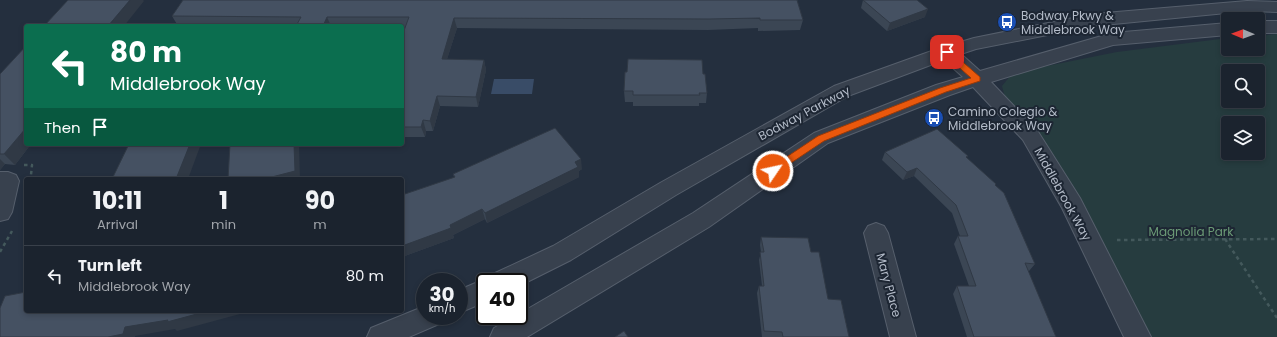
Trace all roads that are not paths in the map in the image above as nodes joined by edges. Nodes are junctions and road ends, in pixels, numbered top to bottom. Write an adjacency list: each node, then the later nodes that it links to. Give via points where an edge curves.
1 (1277, 6): 5 (street, Bodway Parkway, via 1247,6 1093,20 974,44)
2 (1265, 27): 3 (street)
3 (1277, 27)
4 (1221, 30): 6 (street, via 1112,39)
5 (947, 52): 6 (street, Middlebrook Way); 10 (street, Bodway Parkway, via 841,92 668,189 562,253)
6 (977, 79): 13 (street, via 821,138 701,220); 15 (street, Middlebrook Way, via 1030,135 1072,204)
7 (0, 180): 8 (street, via 8,181)
8 (0, 212)
9 (876, 233): 14 (street, Mary Place)
10 (521, 273)
11 (416, 322): 12 (street)
12 (380, 337)
13 (503, 337)
14 (903, 337)
15 (1138, 337)

